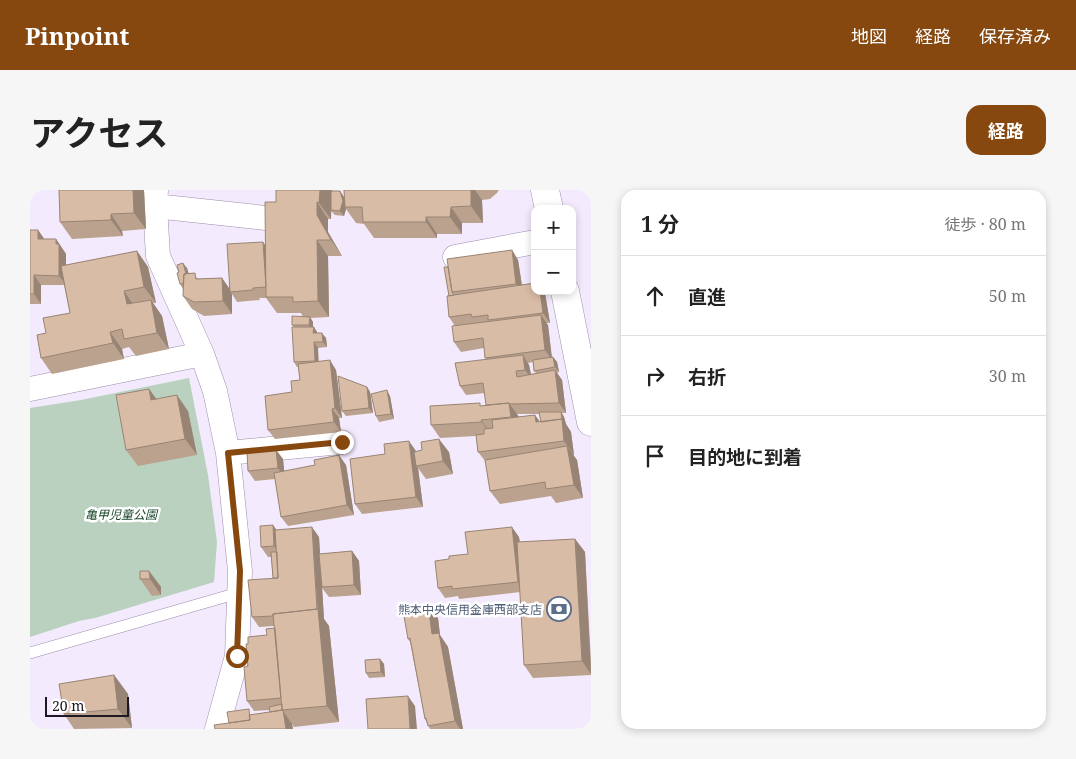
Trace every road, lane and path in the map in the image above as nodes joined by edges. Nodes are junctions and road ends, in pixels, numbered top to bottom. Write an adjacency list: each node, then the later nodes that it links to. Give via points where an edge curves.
1 (545, 190): 3 (street)
2 (155, 198): 4 (street); 8 (street, via 158,256)
3 (548, 205)
4 (266, 218)
5 (531, 243): 6 (street)
6 (455, 257)
7 (566, 295): 10 (street)
8 (202, 354): 9 (street); 12 (street, via 215,391)
9 (30, 389)
10 (591, 422)
11 (342, 442): 12 (street)
12 (228, 453): 13 (street, via 240,571)
13 (238, 593): 14 (lane); 15 (street, via 237,656)
14 (30, 653)
15 (217, 729)

